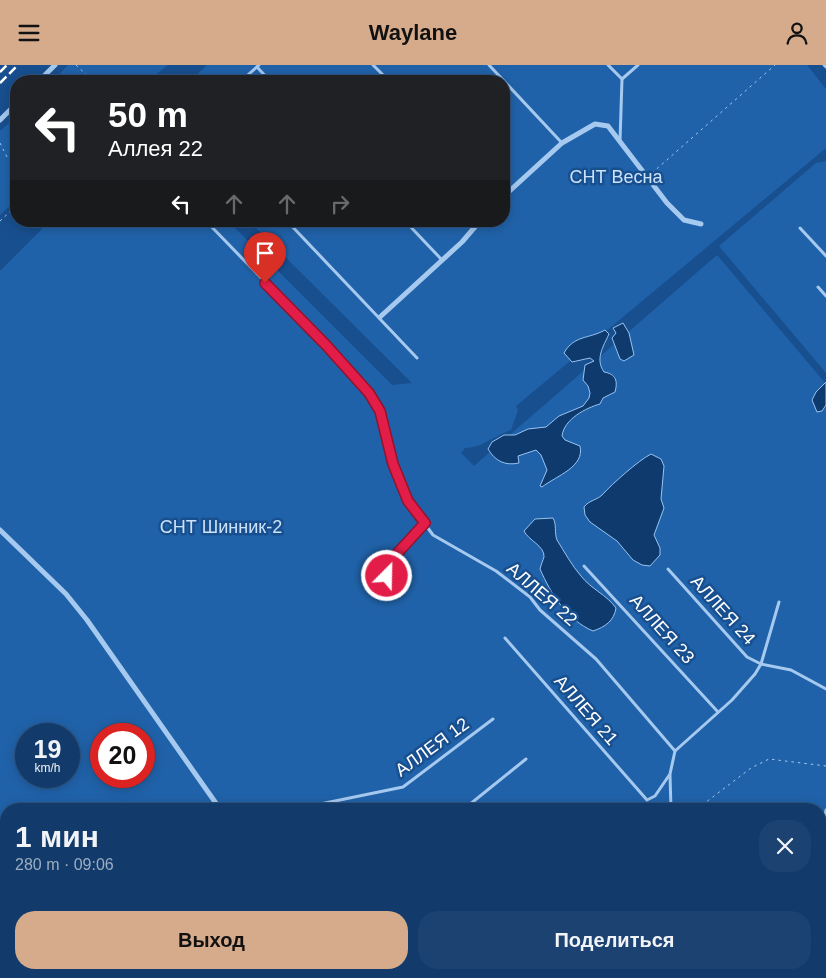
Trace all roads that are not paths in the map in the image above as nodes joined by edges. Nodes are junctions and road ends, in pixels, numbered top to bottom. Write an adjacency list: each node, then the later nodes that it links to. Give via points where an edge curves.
1 (55, 65): 7 (street)
2 (374, 65): 9 (lane)
3 (489, 65): 10 (lane)
4 (608, 65): 11 (lane)
5 (638, 65): 11 (lane)
6 (258, 66): 8 (lane)
7 (45, 75)
8 (248, 75)
9 (383, 75)
10 (498, 75)
11 (622, 79): 15 (lane)
12 (510, 87): 16 (lane)
13 (10, 110): 14 (street)
14 (0, 120)
15 (620, 142): 16 (street, via 608,126 595,124); 18 (street, via 667,203 684,220)
16 (562, 143): 17 (street)
17 (510, 191)
18 (701, 224)
19 (212, 227): 30 (lane, АЛЛЕЯ 22, via 359,379 380,411 393,464 408,501)
20 (293, 227): 28 (lane)
21 (411, 227): 25 (lane)
22 (475, 227): 25 (street)
23 (800, 228): 24 (lane)
24 (826, 256)
25 (442, 260): 28 (street)
26 (818, 287): 27 (lane)
27 (826, 296)
28 (380, 317): 29 (lane)
29 (417, 358)
30 (425, 523): 34 (lane, via 392,559 387,576); 41 (lane, АЛЛЕЯ 22, via 433,535 496,571 530,597 540,610 596,659)
31 (0, 530): 44 (street, via 66,594 87,620)
32 (584, 566): 39 (lane, АЛЛЕЯ 23)
33 (668, 569): 37 (lane, АЛЛЕЯ 24, via 747,657)
34 (388, 590)
35 (779, 601): 37 (lane)
36 (505, 638): 43 (lane, АЛЛЕЯ 21, via 646,800 655,796)
37 (761, 664): 38 (lane, via 791,670); 39 (lane)
38 (826, 689)
39 (718, 712): 41 (lane)
40 (493, 719): 45 (lane, АЛЛЕЯ 12, via 403,787)
41 (675, 751): 43 (lane)
42 (526, 759): 46 (lane)
43 (670, 774): 47 (lane)
44 (216, 803)
45 (325, 803)
46 (471, 803)
47 (671, 803)

